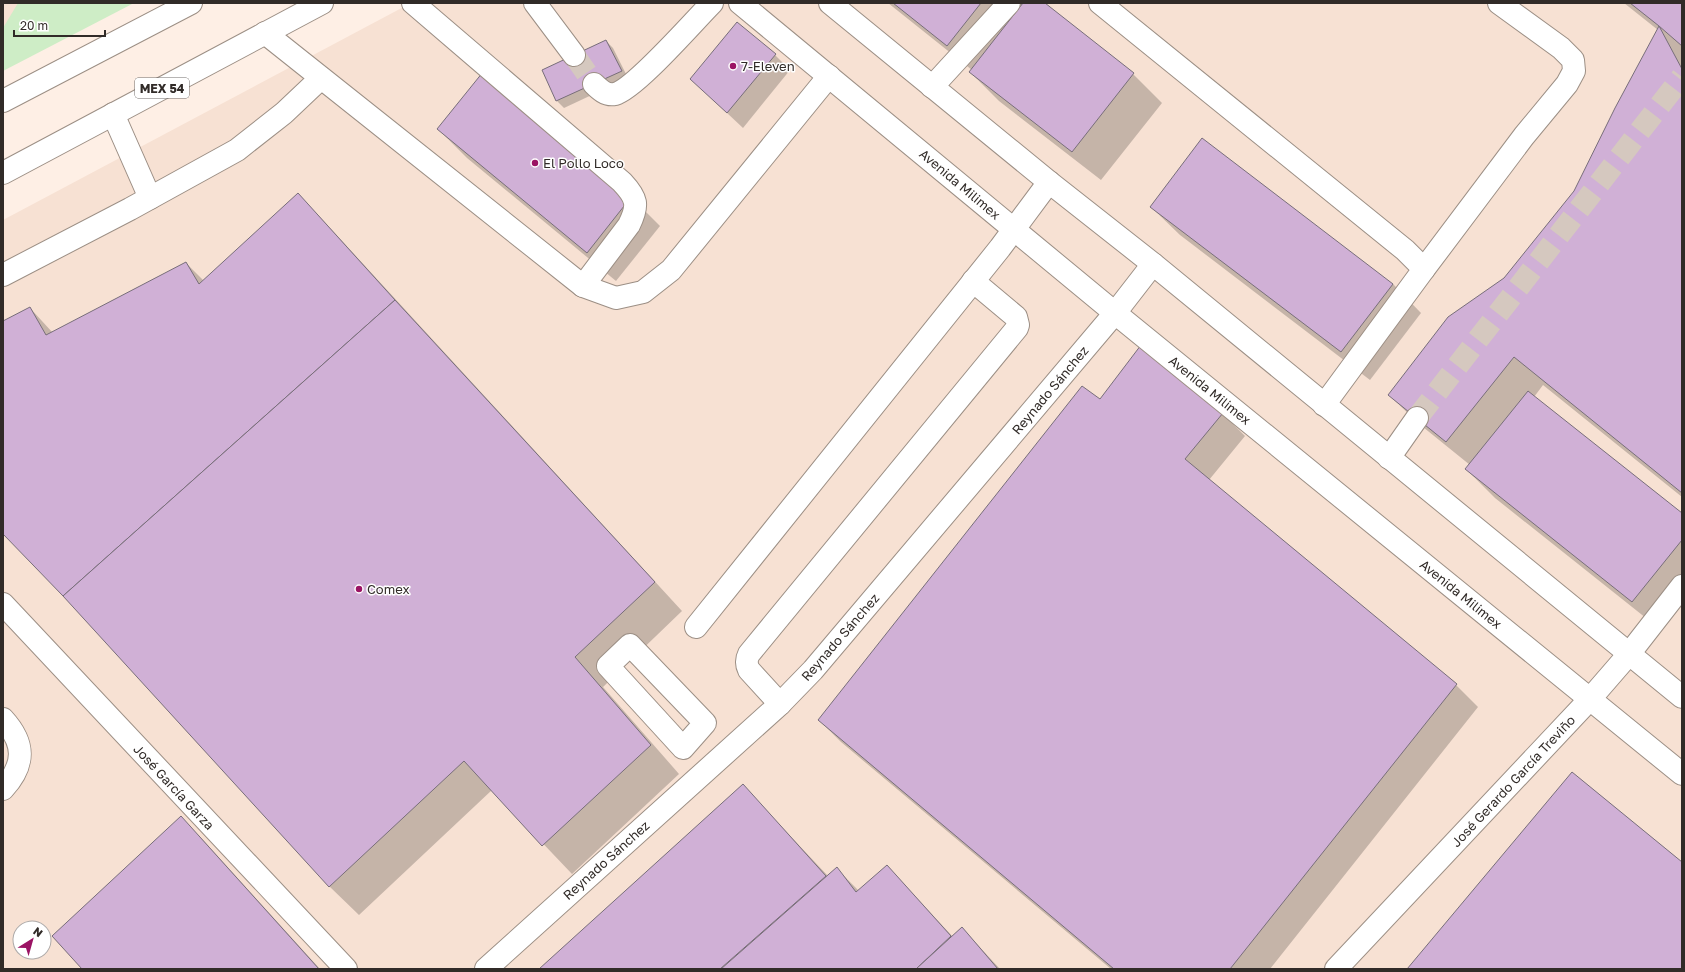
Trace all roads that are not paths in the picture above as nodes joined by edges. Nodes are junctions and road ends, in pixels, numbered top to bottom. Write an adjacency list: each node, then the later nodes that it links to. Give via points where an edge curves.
1 (191, 3): 17 (main road)
2 (322, 3): 11 (main road, MEX 54)
3 (413, 3): 27 (main road, via 559,127 633,194 636,203 629,225)
4 (535, 3): 12 (main road)
5 (712, 3): 15 (main road, via 624,90 613,95 603,92)
6 (740, 3): 13 (main road, Avenida Milimex)
7 (830, 3): 16 (main road)
8 (1009, 3): 16 (main road)
9 (1100, 3): 24 (main road)
10 (1499, 3): 24 (main road, via 1561,48 1573,60 1574,71 1567,84 1524,136)
11 (265, 33): 14 (main road); 18 (main road, MEX 54)
12 (574, 55)
13 (829, 76): 22 (main road, Avenida Milimex); 27 (main road, via 671,270 643,292 616,298)
14 (321, 78): 21 (main road, via 284,113 237,150); 27 (main road)
15 (594, 84)
16 (932, 87): 20 (main road)
17 (3, 101)
18 (113, 114): 19 (main road, MEX 54); 21 (main road)
19 (3, 173)
20 (1049, 182): 22 (main road); 23 (main road)
21 (150, 198): 25 (main road)
22 (1014, 229): 26 (main road); 28 (main road, Avenida Milimex)
23 (1153, 264): 28 (main road, Reynado Sánchez); 29 (main road)
24 (1424, 268): 29 (main road)
25 (3, 275)
26 (973, 281): 34 (main road); 38 (main road, via 1016,317 1017,328 749,654 746,665 749,670)
27 (583, 286)
28 (1115, 313): 37 (main road, Avenida Milimex); 38 (main road, Reynado Sánchez, via 813,670)
29 (1324, 404): 31 (main road)
30 (1417, 418): 31 (main road)
31 (1389, 458): 35 (main road)
32 (1682, 586): 35 (main road, José Gerardo García Treviño)
33 (3, 604): 44 (main road, José García Garza)
34 (696, 627)
35 (1629, 654): 36 (main road); 37 (main road, José Gerardo García Treviño)
36 (1682, 697)
37 (1590, 699): 42 (main road, Avenida Milimex); 46 (main road, José Gerardo García Treviño)
38 (780, 704): 41 (main road, Reynado Sánchez)
39 (3, 718): 43 (main road, via 20,747 19,767)
40 (693, 736): 40 (main road, via 705,723 630,645 608,666 683,748); 41 (main road)
41 (714, 762): 45 (main road, Reynado Sánchez)
42 (1682, 774)
43 (3, 789)
44 (346, 969)
45 (486, 969)
46 (1336, 969)

